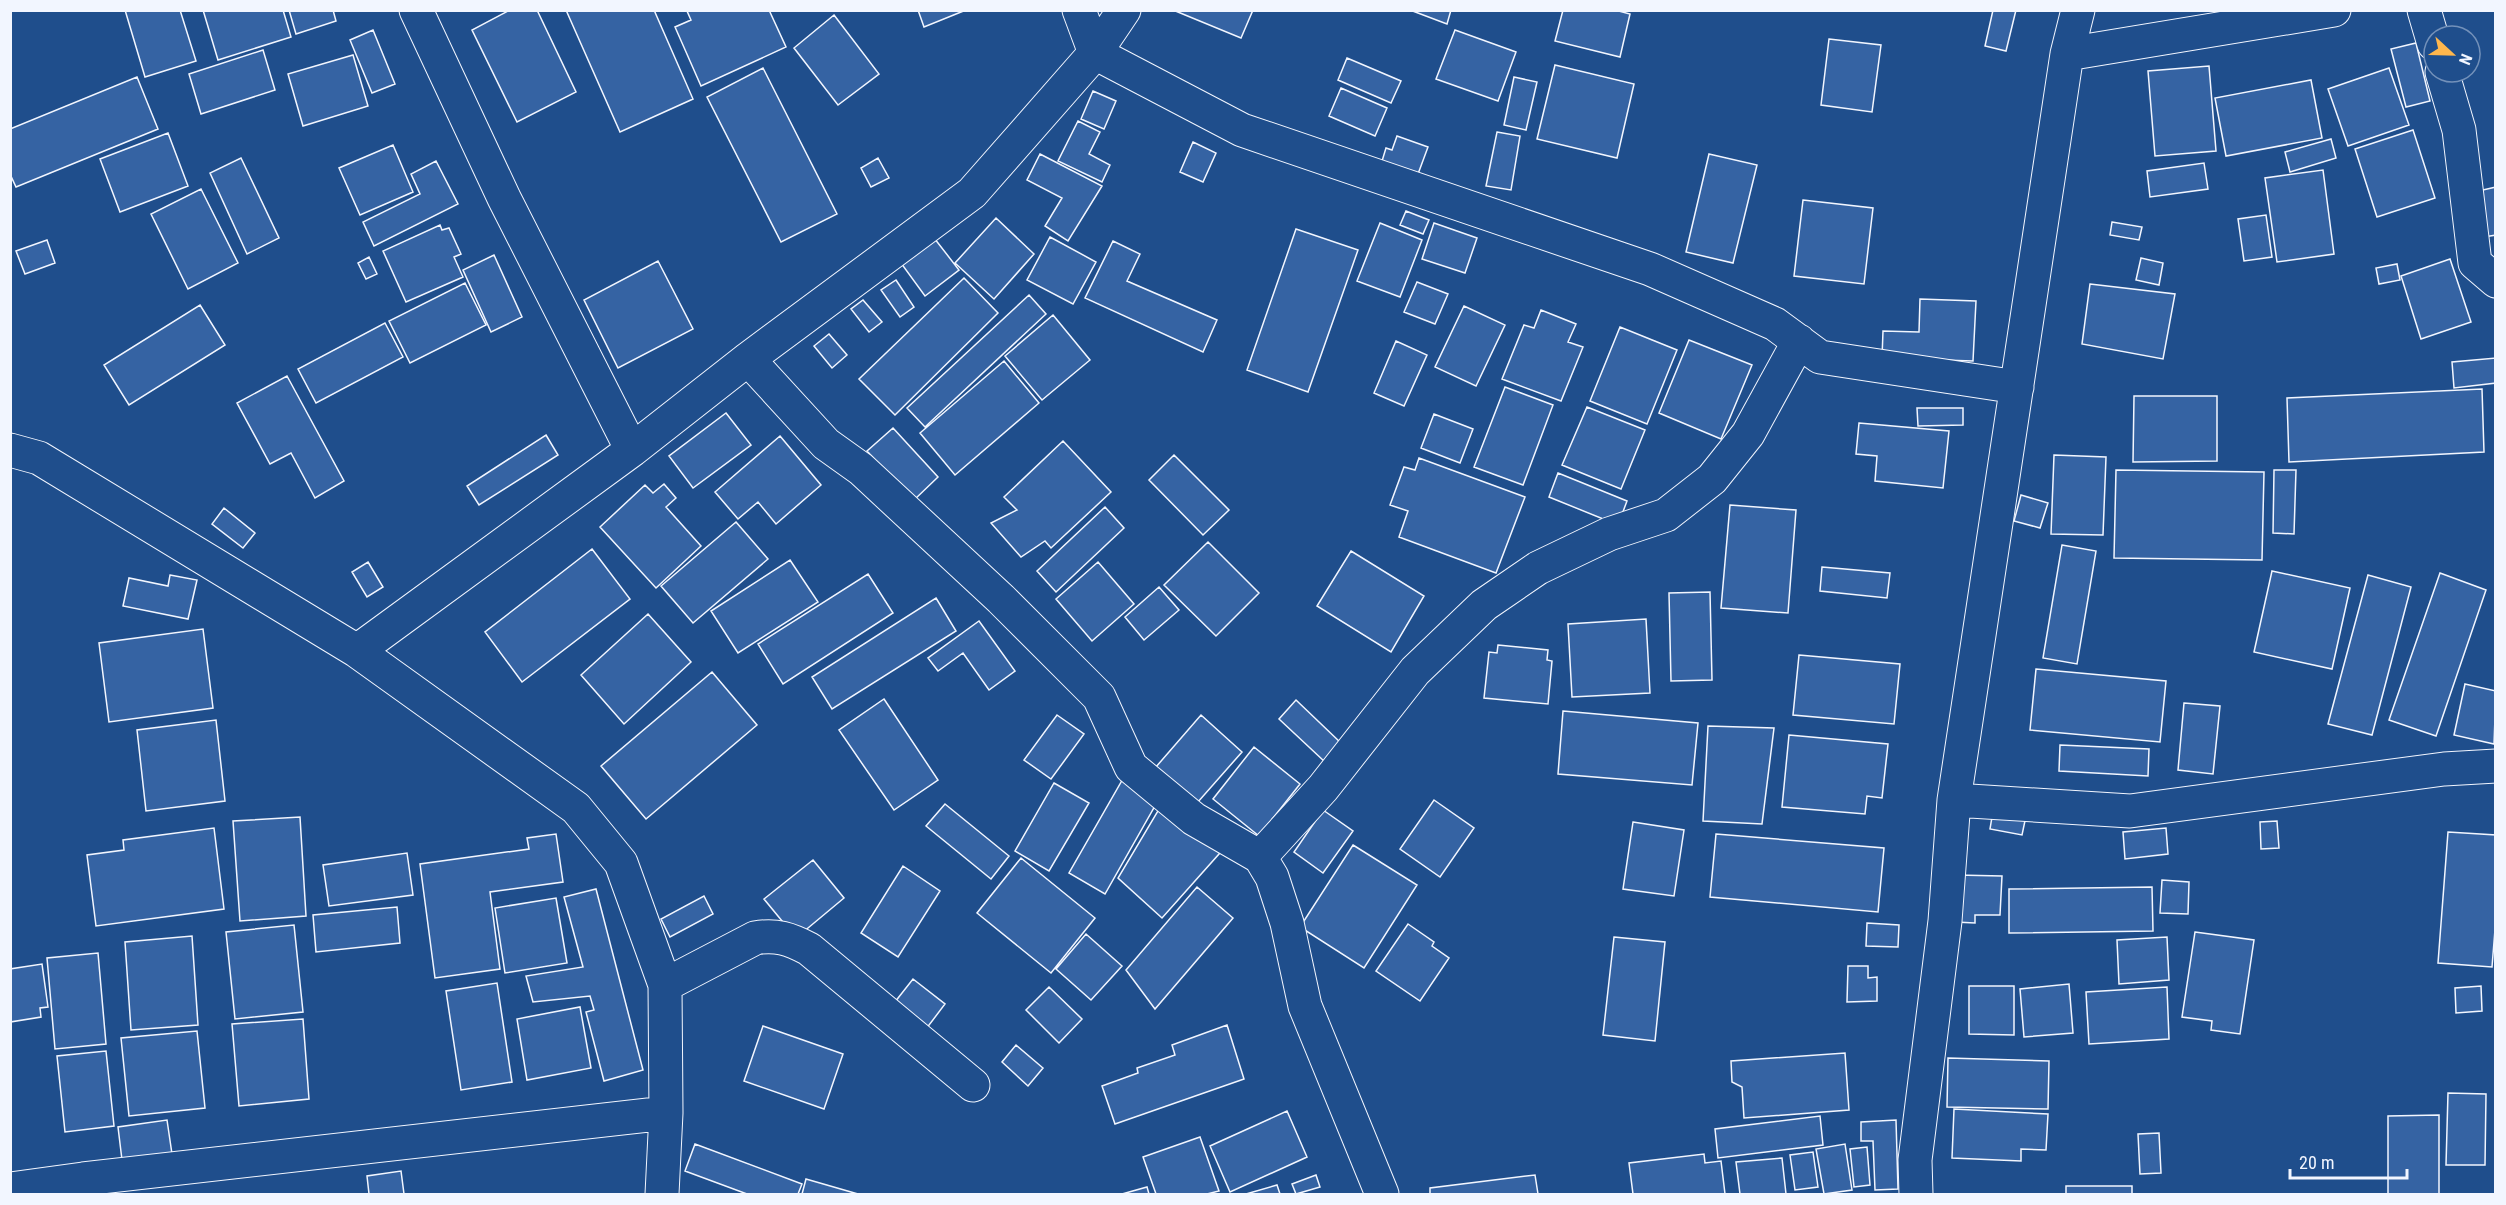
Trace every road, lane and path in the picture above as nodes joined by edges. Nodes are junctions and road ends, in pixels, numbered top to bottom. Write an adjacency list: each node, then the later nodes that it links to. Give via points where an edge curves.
1 (416, 10): 14 (street, via 504,198)
2 (1079, 10): 6 (street)
3 (1124, 10): 6 (street)
4 (2078, 10): 7 (street)
5 (2334, 10): 7 (street)
6 (1095, 53): 10 (street, via 1242,130 1650,269 1775,324); 11 (street, via 972,193)
7 (2067, 54): 12 (street)
8 (2446, 84): 9 (street, via 2459,130 2475,263)
9 (2496, 281)
10 (1799, 341): 12 (street, via 1820,357); 18 (street, via 1748,434 1712,479 1666,515 1609,534 1538,568 1484,604 1415,671 1323,788)
11 (748, 359): 14 (street); 18 (street, via 825,444 861,469 1099,697 1131,767 1194,819)
12 (2017, 387): 17 (street)
13 (10, 450): 15 (street, via 39,458)
14 (632, 450): 15 (street)
15 (357, 651): 19 (street, via 576,808 621,863)
16 (2496, 766): 17 (street, via 2444,769 2130,811)
17 (1954, 800): 25 (street, via 1945,921 1915,1160)
18 (1260, 856): 24 (street, via 1272,877 1287,923 1305,1006)
19 (665, 985): 20 (street, via 755,938 788,938 809,949); 21 (street)
20 (974, 1085)
21 (666, 1113): 22 (street); 23 (street)
22 (10, 1189)
23 (662, 1194)
24 (1382, 1194)
25 (1916, 1194)

